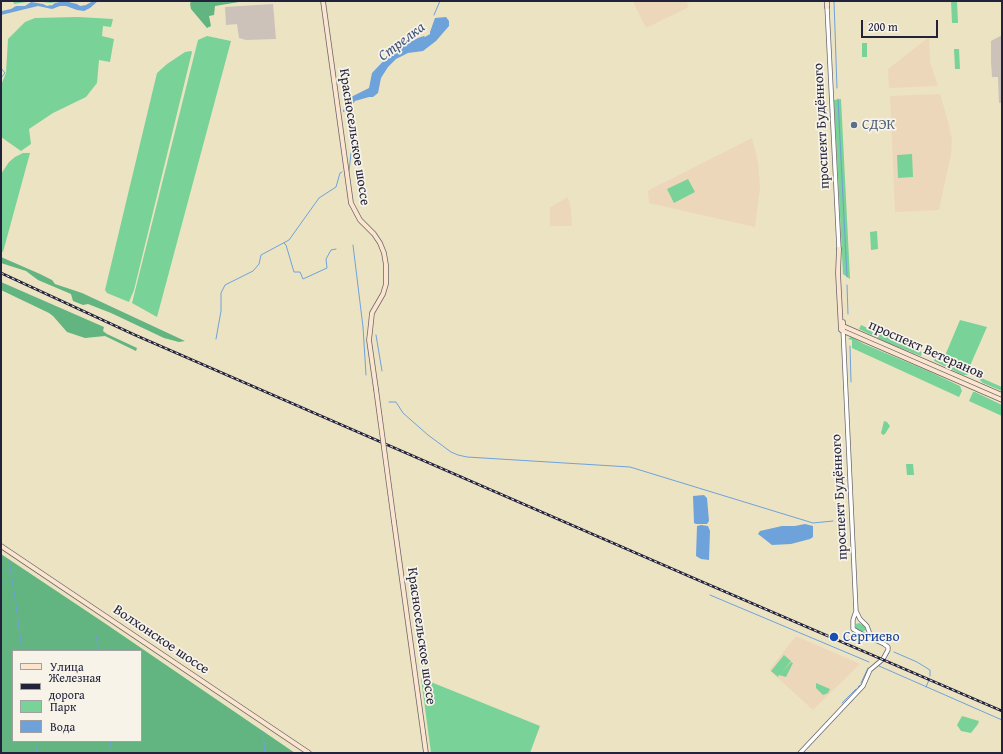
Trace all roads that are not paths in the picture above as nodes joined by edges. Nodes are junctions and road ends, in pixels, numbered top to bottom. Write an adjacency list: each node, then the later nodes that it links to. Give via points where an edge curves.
1 (323, 1): 19 (main road, Красносельское шоссе, bridge, via 351,203 360,220 380,243 386,265 386,284 372,313 369,340)
2 (827, 1): 3 (main road, проспект Будённого)
3 (827, 7): 4 (street, проспект Будённого)
4 (839, 249): 5 (main road, проспект Будённого)
5 (842, 328): 6 (main road, проспект Ветеранов); 7 (street, проспект Будённого); 8 (street, проспект Будённого); 9 (main road, проспект Ветеранов)
6 (852, 334): 7 (street); 10 (main road, проспект Ветеранов)
7 (844, 341): 8 (street, проспект Будённого)
8 (845, 383): 12 (street, проспект Будённого)
9 (1002, 395)
10 (1002, 400)
11 (1, 546): 18 (main road, Волхонское шоссе)
12 (856, 611): 13 (street, проспект Будённого); 14 (street, проспект Будённого)
13 (862, 622): 14 (street, via 857,621); 15 (street)
14 (853, 624): 16 (street, via 853,628)
15 (868, 629): 16 (street); 17 (street)
16 (862, 634): 17 (street)
17 (871, 637): 20 (street, via 887,646 887,654 870,670 863,686)
18 (309, 753)
19 (426, 753)
20 (800, 753)

